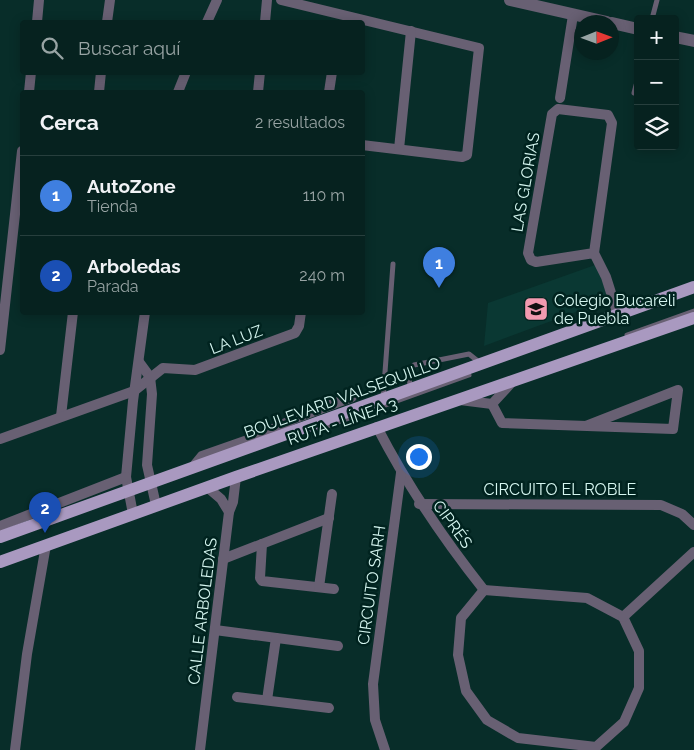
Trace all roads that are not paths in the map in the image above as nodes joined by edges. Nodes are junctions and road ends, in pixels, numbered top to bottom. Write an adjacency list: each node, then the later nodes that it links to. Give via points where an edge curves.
1 (40, 0): 11 (street)
2 (110, 0): 12 (street)
3 (217, 0): 13 (street)
4 (267, 0): 14 (street)
5 (281, 0): 10 (street)
6 (510, 0): 8 (street)
7 (657, 0): 9 (lane)
8 (573, 15): 31 (street)
9 (653, 15)
10 (338, 18)
11 (37, 20)
12 (107, 20)
13 (208, 20)
14 (265, 20)
15 (365, 22): 18 (street)
16 (619, 25): 17 (street)
17 (634, 28)
18 (411, 30): 33 (street); 33 (street, via 479,48 467,155)
19 (679, 38): 20 (street)
20 (694, 41)
21 (31, 75): 26 (street)
22 (102, 75): 27 (street)
23 (185, 75): 28 (street)
24 (260, 75): 29 (street)
25 (332, 75): 30 (street)
26 (29, 90)
27 (99, 90)
28 (179, 90)
29 (258, 90)
30 (329, 90)
31 (560, 98)
32 (365, 145): 33 (street)
33 (399, 150)
34 (20, 170): 35 (street)
35 (11, 253): 37 (street); 47 (street)
36 (594, 253): 36 (street, LAS GLORIAS, via 612,122 608,115 554,110 528,253 536,262); 45 (street, via 606,277)
37 (20, 254)
38 (393, 264): 55 (lane)
39 (694, 286): 45 (main road, BOULEVARD VALSEQUILLO)
40 (694, 291): 66 (lane, via 408,397)
41 (694, 311): 70 (lane, RUTA - LÍNEA 3)
42 (73, 315): 58 (street)
43 (145, 315): 48 (street)
44 (301, 315): 50 (street, LA LUZ, via 295,333 195,370 163,368)
45 (618, 315): 49 (main road, BOULEVARD VALSEQUILLO)
46 (694, 318): 51 (main road)
47 (0, 350)
48 (139, 362): 50 (street); 52 (street)
49 (481, 364): 53 (main road, BOULEVARD VALSEQUILLO); 53 (lane, via 470,354 414,365 409,370)
50 (150, 377): 52 (street); 66 (street, via 152,394 147,465)
51 (514, 379): 56 (main road); 57 (street)
52 (134, 390): 58 (street); 64 (street)
53 (410, 390): 55 (main road, BOULEVARD VALSEQUILLO)
54 (352, 397): 62 (street, via 296,418)
55 (382, 399): 62 (main road, BOULEVARD VALSEQUILLO)
56 (456, 400): 57 (street); 60 (main road)
57 (492, 404): 59 (street, via 502,423)
58 (61, 416): 61 (street)
59 (586, 426): 59 (street, via 673,429 678,390 622,412)
60 (377, 427): 63 (street); 65 (main road)
61 (0, 439)
62 (261, 439): 66 (main road, BOULEVARD VALSEQUILLO)
63 (400, 473): 71 (street, CIPRÉS); 98 (street, CIRCUITO SARH, via 373,684 375,720)
64 (126, 477): 68 (street); 76 (street)
65 (236, 477): 67 (main road); 73 (street, CALLE ARBOLEDAS)
66 (152, 485): 68 (main road, BOULEVARD VALSEQUILLO); 70 (street)
67 (207, 487): 70 (main road); 73 (street, via 221,498)
68 (130, 493): 72 (street); 77 (main road, BOULEVARD VALSEQUILLO); 78 (lane)
69 (332, 494): 74 (street)
70 (156, 503): 72 (main road)
71 (419, 504): 75 (street, CIRCUITO EL ROBLE, via 660,505 682,514); 87 (street, CIPRÉS)
72 (133, 511): 80 (main road); 82 (lane)
73 (229, 512): 83 (street, CALLE ARBOLEDAS)
74 (329, 518): 79 (street); 85 (street)
75 (694, 525)
76 (0, 526)
77 (0, 537)
78 (0, 542)
79 (262, 544): 83 (street); 85 (street, via 262,580)
80 (46, 545): 84 (main road); 96 (street)
81 (694, 552): 88 (street)
82 (0, 557)
83 (223, 559): 89 (street, CALLE ARBOLEDAS)
84 (0, 562)
85 (319, 587): 86 (street)
86 (334, 589)
87 (484, 590): 88 (street, via 587,598); 95 (street, via 461,618 458,655 466,691 487,720 518,738)
88 (623, 617): 95 (street, via 639,651 639,688 624,722 596,747)
89 (215, 630): 90 (street); 97 (street, CALLE ARBOLEDAS)
90 (276, 638): 91 (street); 93 (street)
91 (338, 646)
92 (237, 697): 93 (street)
93 (267, 700): 94 (street)
94 (329, 708)
95 (552, 746)
96 (15, 750)
97 (200, 750)
98 (385, 750)

